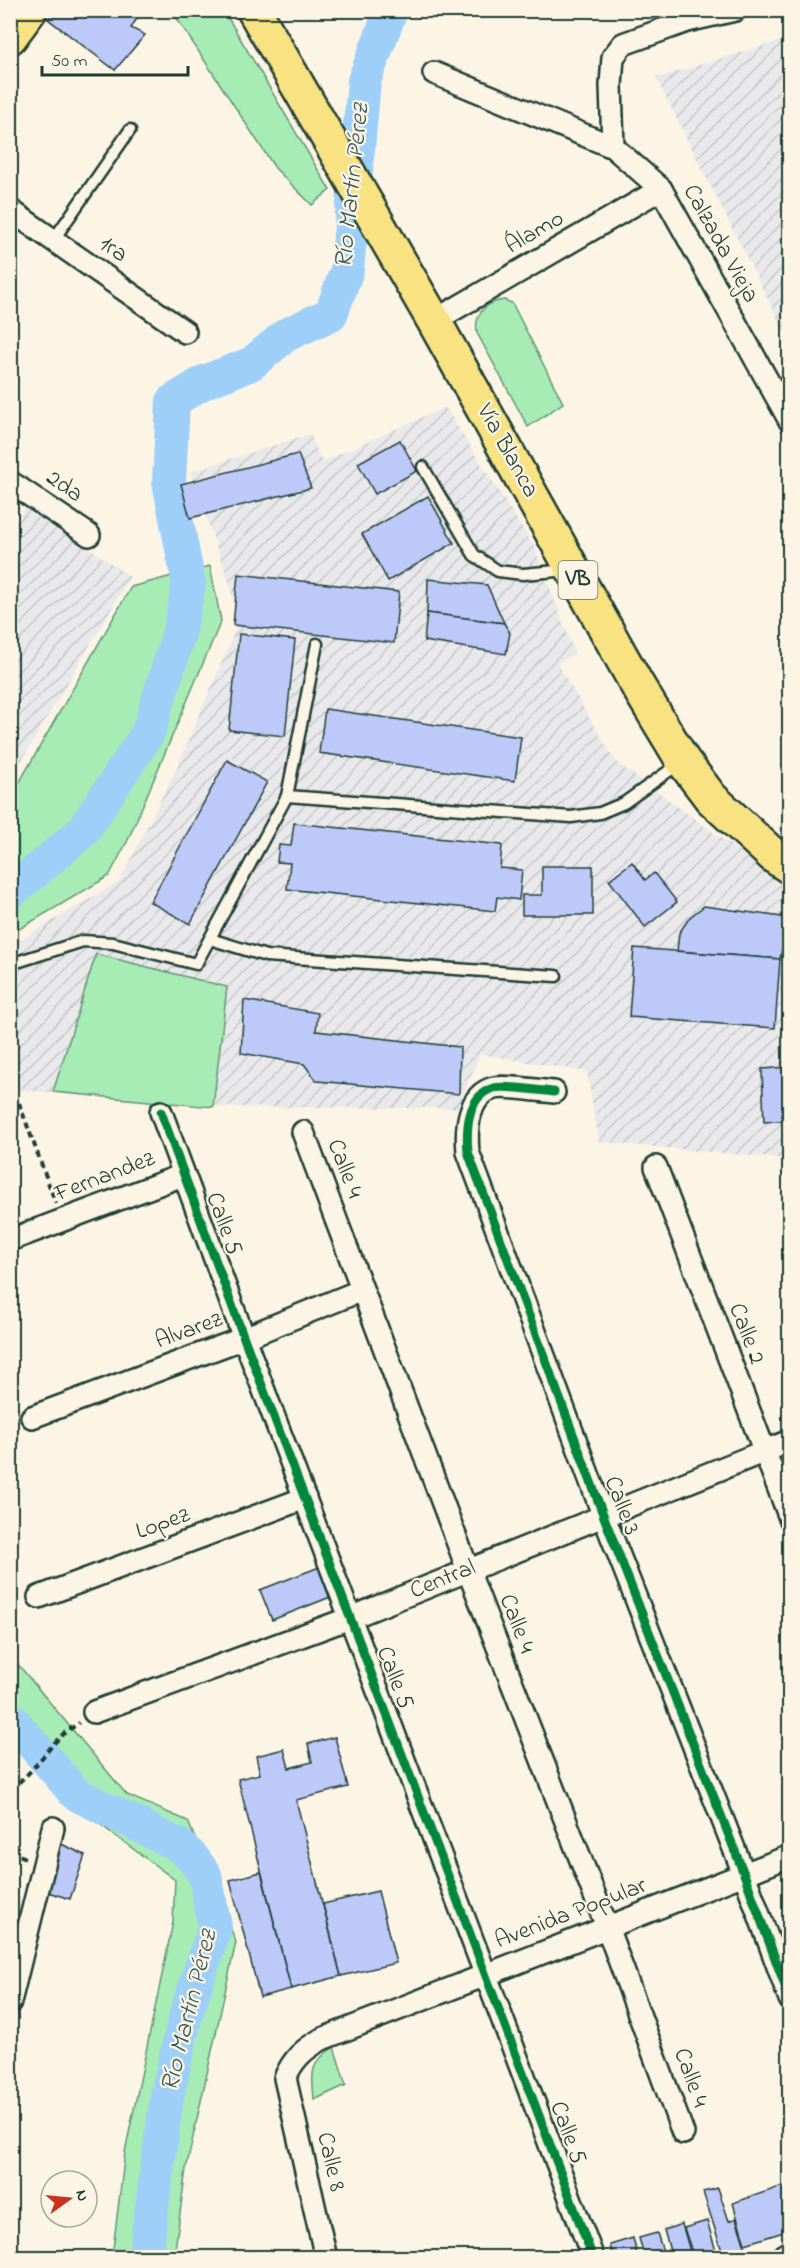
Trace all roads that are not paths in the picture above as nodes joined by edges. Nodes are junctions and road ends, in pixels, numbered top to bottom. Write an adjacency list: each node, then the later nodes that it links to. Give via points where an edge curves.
1 (30, 10): 4 (main road)
2 (254, 10): 11 (main road, Vía Blanca / VB)
3 (735, 10): 7 (street, via 687,21 624,44 613,57)
4 (10, 37)
5 (434, 73): 7 (street, Calzada Vieja)
6 (130, 130): 10 (lane)
7 (613, 147): 8 (street, Calzada Vieja)
8 (661, 189): 11 (street, Álamo); 13 (street, Calzada Vieja)
9 (10, 210): 10 (street, 1ra)
10 (54, 239): 12 (street, 1ra)
11 (434, 321): 17 (main road, Vía Blanca / VB)
12 (185, 332)
13 (789, 422)
14 (423, 467): 17 (lane, via 474,555 498,571 523,574)
15 (10, 482): 16 (street, 2da)
16 (89, 535)
17 (572, 570): 19 (main road, Vía Blanca / VB)
18 (317, 644): 20 (lane)
19 (682, 761): 20 (lane, via 624,803 600,813 571,817); 21 (main road, Vía Blanca / VB, via 711,798)
20 (287, 796): 22 (lane)
21 (789, 867)
22 (210, 939): 23 (lane, via 196,964 113,943 83,941); 24 (lane, via 266,956)
23 (20, 961)
24 (556, 976)
25 (554, 1092): 37 (street, Calle 3, via 495,1088 484,1094 471,1112 466,1132 468,1152)
26 (161, 1112): 29 (street, Calle 5)
27 (303, 1132): 31 (street, Calle 4)
28 (656, 1167): 35 (street, Calle 2)
29 (183, 1174): 30 (street, Fernandez); 32 (street, Calle 5)
30 (10, 1240)
31 (362, 1290): 32 (street, Alvarez); 39 (street, Calle 4)
32 (244, 1338): 33 (street, Alvarez); 36 (street, Calle 5)
33 (32, 1417)
34 (789, 1441): 35 (street, Central)
35 (764, 1452): 37 (street, Central); 38 (street, Calle 2)
36 (305, 1498): 40 (street, Lopez); 41 (street, Calle 5)
37 (604, 1517): 39 (street, Central); 45 (street, Calle 3)
38 (789, 1518)
39 (468, 1570): 41 (street, Central); 46 (street, Calle 4)
40 (39, 1597)
41 (350, 1618): 42 (street, Central); 47 (street, Calle 5)
42 (94, 1712)
43 (53, 1828): 49 (street)
44 (789, 1856): 45 (street, Avenida Popular)
45 (744, 1874): 46 (street, Avenida Popular); 48 (street, Calle 3)
46 (607, 1927): 47 (street, Avenida Popular); 51 (street, Calle 4)
47 (487, 1974): 50 (street, Avenida Popular, via 322,2038 298,2055); 53 (street, Calle 5)
48 (789, 1999)
49 (10, 2002)
50 (285, 2078): 52 (street, Calle 8)
51 (683, 2133)
52 (326, 2258)
53 (593, 2258)

